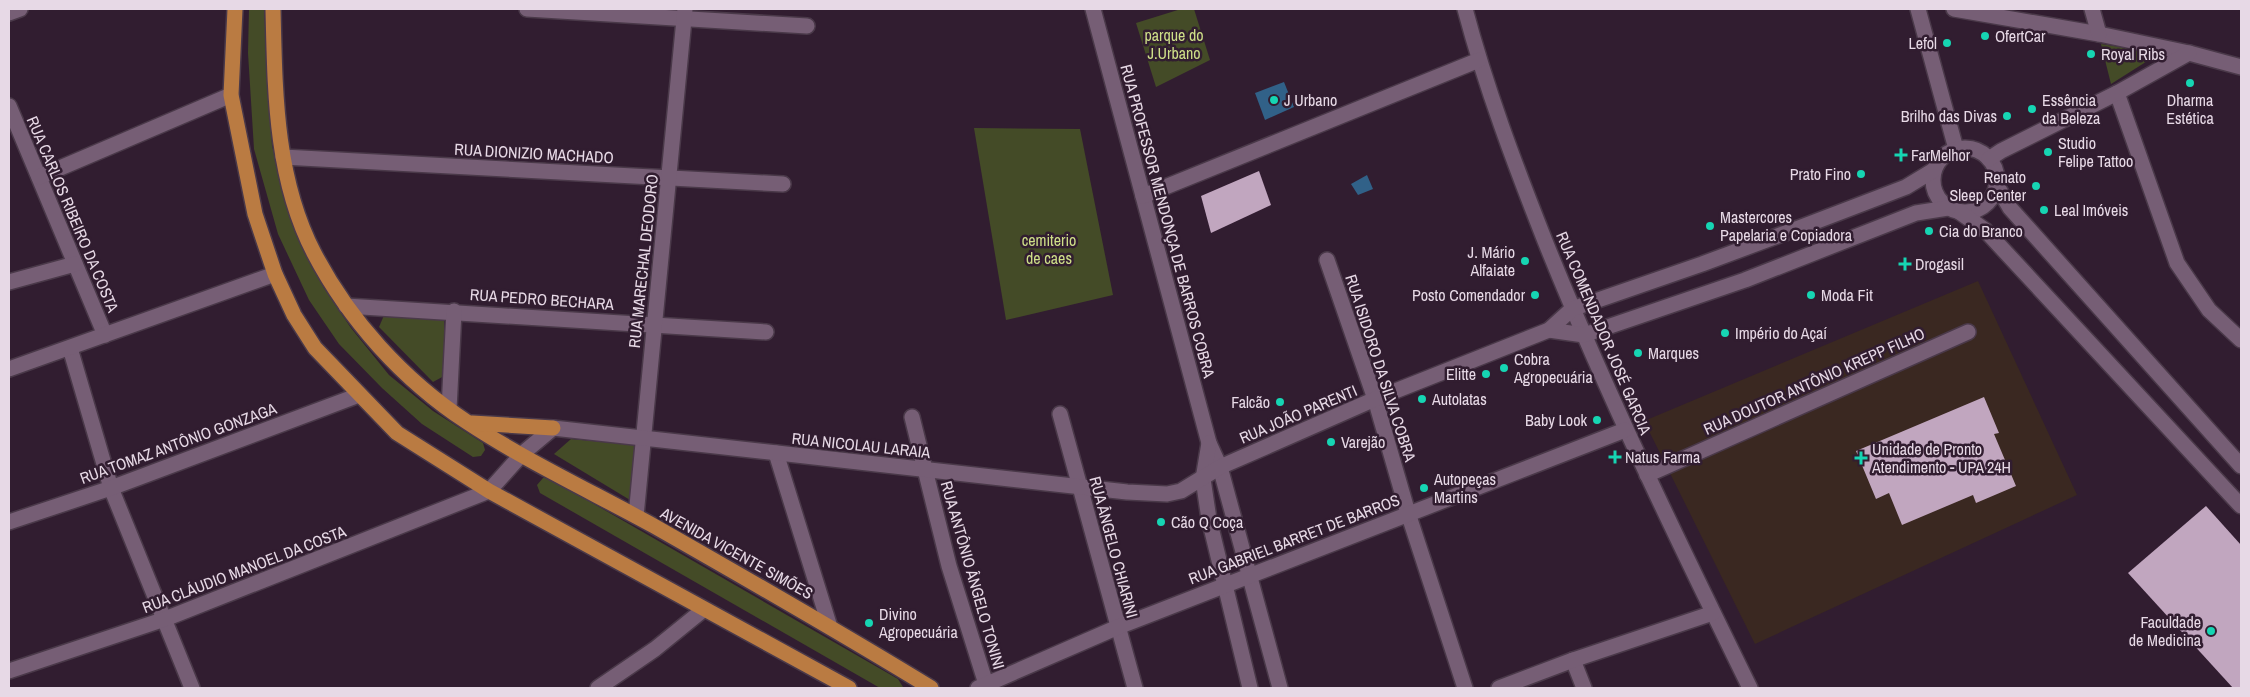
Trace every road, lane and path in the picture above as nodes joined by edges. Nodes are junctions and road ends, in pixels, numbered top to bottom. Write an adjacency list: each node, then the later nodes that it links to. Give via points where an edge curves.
1 (20, 9): 10 (street)
2 (235, 9): 19 (main road)
3 (273, 9): 22 (main road, AVENIDA VICENTE SIMÕES, via 276,103)
4 (527, 9): 11 (street)
5 (1093, 9): 29 (street, RUA PROFESSOR MENDONÇA DE BARROS COBRA)
6 (1465, 9): 16 (street, RUA COMENDADOR JOSÉ GARCIA)
7 (1918, 9): 21 (street)
8 (1954, 9): 14 (street)
9 (2092, 9): 14 (street)
10 (9, 13)
11 (685, 14): 12 (street); 26 (street, RUA MARECHAL DEODORO)
12 (763, 16): 13 (street)
13 (807, 26)
14 (2099, 34): 15 (street)
15 (2189, 53): 17 (street); 18 (street)
16 (1479, 60): 29 (street); 36 (street, RUA COMENDADOR JOSÉ GARCIA, via 1496,116)
17 (2241, 67)
18 (2117, 93): 23 (street); 44 (street, via 2177,263 2208,310)
19 (232, 95): 25 (street); 33 (main road, via 255,214)
20 (9, 106): 25 (street, RUA CARLOS RIBEIRO DA COSTA)
21 (1956, 149): 23 (street, via 1974,149); 24 (street, via 1947,153)
22 (283, 157): 26 (street, RUA DIONIZIO MACHADO); 35 (main road, AVENIDA VICENTE SIMÕES, via 295,204 314,252)
23 (1989, 159): 28 (street)
24 (1934, 170): 30 (street, via 1934,192); 36 (street, via 1906,187)
25 (39, 177): 32 (street, RUA CARLOS RIBEIRO DA COSTA)
26 (669, 178): 27 (street, RUA DIONIZIO MACHADO); 38 (street, RUA MARECHAL DEODORO)
27 (783, 184)
28 (1996, 184): 30 (street, via 1993,194 1983,206 1969,212); 60 (street, via 2010,208)
29 (1142, 196): 56 (street, RUA PROFESSOR MENDONÇA DE BARROS COBRA)
30 (1953, 210): 43 (street, via 1916,213 1745,280); 67 (street, via 1985,230)
31 (1327, 260): 48 (street, RUA ISIDORO DA SILVA COBRA)
32 (75, 264): 34 (street); 42 (street, RUA CARLOS RIBEIRO DA COSTA)
33 (275, 274): 42 (street); 47 (main road, via 294,315 315,348)
34 (9, 282)
35 (346, 306): 37 (street, RUA PEDRO BECHARA); 49 (main road, AVENIDA VICENTE SIMÕES, via 393,362)
36 (1572, 309): 39 (street, RUA JOÃO PARENTI); 43 (street, RUA COMENDADOR JOSÉ GARCIA)
37 (454, 311): 38 (street, RUA PEDRO BECHARA); 49 (street)
38 (654, 324): 40 (street, RUA PEDRO BECHARA); 55 (street, RUA MARECHAL DEODORO)
39 (1549, 330): 43 (street, RUA JOÃO PARENTI); 48 (street, RUA JOÃO PARENTI)
40 (766, 332)
41 (1968, 332): 62 (street, RUA DOUTOR ANTÔNIO KREPP FILHO)
42 (105, 335): 45 (street)
43 (1584, 335): 54 (street, RUA COMENDADOR JOSÉ GARCIA)
44 (2241, 340)
45 (70, 348): 46 (street); 65 (street)
46 (9, 369)
47 (359, 395): 65 (street, RUA TOMAZ ANTÔNIO GONZAGA); 66 (main road, via 397,432)
48 (1375, 399): 59 (street, RUA JOÃO PARENTI); 68 (street, RUA ISIDORO DA SILVA COBRA)
49 (448, 409): 52 (main road, AVENIDA VICENTE SIMÕES)
50 (1060, 414): 64 (street, RUA ÂNGELO CHIARINI)
51 (912, 417): 61 (street, RUA ANTÔNIO ÂNGELO TONINI)
52 (467, 422): 53 (main road); 58 (main road, AVENIDA VICENTE SIMÕES)
53 (553, 428): 55 (street, RUA NICOLAU LARAIA); 58 (street)
54 (1625, 430): 62 (street, RUA COMENDADOR JOSÉ GARCIA); 68 (street, RUA GABRIEL BARRET DE BARROS)
55 (643, 438): 57 (street, RUA NICOLAU LARAIA); 69 (street, RUA MARECHAL DEODORO)
56 (1209, 443): 59 (street, RUA PROFESSOR MENDONÇA DE BARROS COBRA); 63 (street, RUA PROFESSOR MENDONÇA DE BARROS COBRA)
57 (776, 453): 61 (street, RUA NICOLAU LARAIA); 76 (street)
58 (522, 454): 66 (street); 69 (main road, AVENIDA VICENTE SIMÕES)
59 (1220, 466): 63 (street, RUA JOÃO PARENTI); 71 (street, RUA PROFESSOR MENDONÇA DE BARROS COBRA)
60 (2241, 466)
61 (926, 470): 64 (street, RUA NICOLAU LARAIA); 80 (street, RUA ANTÔNIO ÂNGELO TONINI)
62 (1647, 475): 74 (street, RUA COMENDADOR JOSÉ GARCIA)
63 (1203, 479): 64 (street, RUA NICOLAU LARAIA, via 1181,491 1167,494); 72 (street, RUA PROFESSOR MENDONÇA DE BARROS COBRA)
64 (1079, 486): 77 (street, RUA ÂNGELO CHIARINI)
65 (111, 488): 70 (street, RUA TOMAZ ANTÔNIO GONZAGA); 75 (street)
66 (489, 491): 73 (main road); 75 (street, RUA CLÁUDIO MANOEL DA COSTA)
67 (2241, 506)
68 (1408, 514): 71 (street, RUA GABRIEL BARRET DE BARROS); 88 (street, RUA ISIDORO DA SILVA COBRA)
69 (636, 516): 76 (main road, AVENIDA VICENTE SIMÕES)
70 (9, 522)
71 (1249, 576): 72 (street, RUA GABRIEL BARRET DE BARROS); 87 (street, RUA PROFESSOR MENDONÇA DE BARROS COBRA)
72 (1224, 585): 77 (street, RUA GABRIEL BARRET DE BARROS); 86 (street, RUA PROFESSOR MENDONÇA DE BARROS COBRA)
73 (703, 610): 81 (main road); 83 (street, via 655,649)
74 (1713, 613): 78 (street); 91 (street, RUA COMENDADOR JOSÉ GARCIA)
75 (164, 619): 79 (street, RUA CLÁUDIO MANOEL DA COSTA); 82 (street)
76 (829, 624): 84 (main road, AVENIDA VICENTE SIMÕES)
77 (1118, 627): 80 (street, RUA GABRIEL BARRET DE BARROS); 85 (street, RUA ÂNGELO CHIARINI)
78 (1573, 660): 89 (street); 90 (street)
79 (9, 671)
80 (982, 686)
81 (841, 687)
82 (192, 688)
83 (598, 688)
84 (932, 688)
85 (1135, 688)
86 (1250, 688)
87 (1280, 688)
88 (1465, 688)
89 (1499, 688)
90 (1584, 688)
91 (1750, 688)

